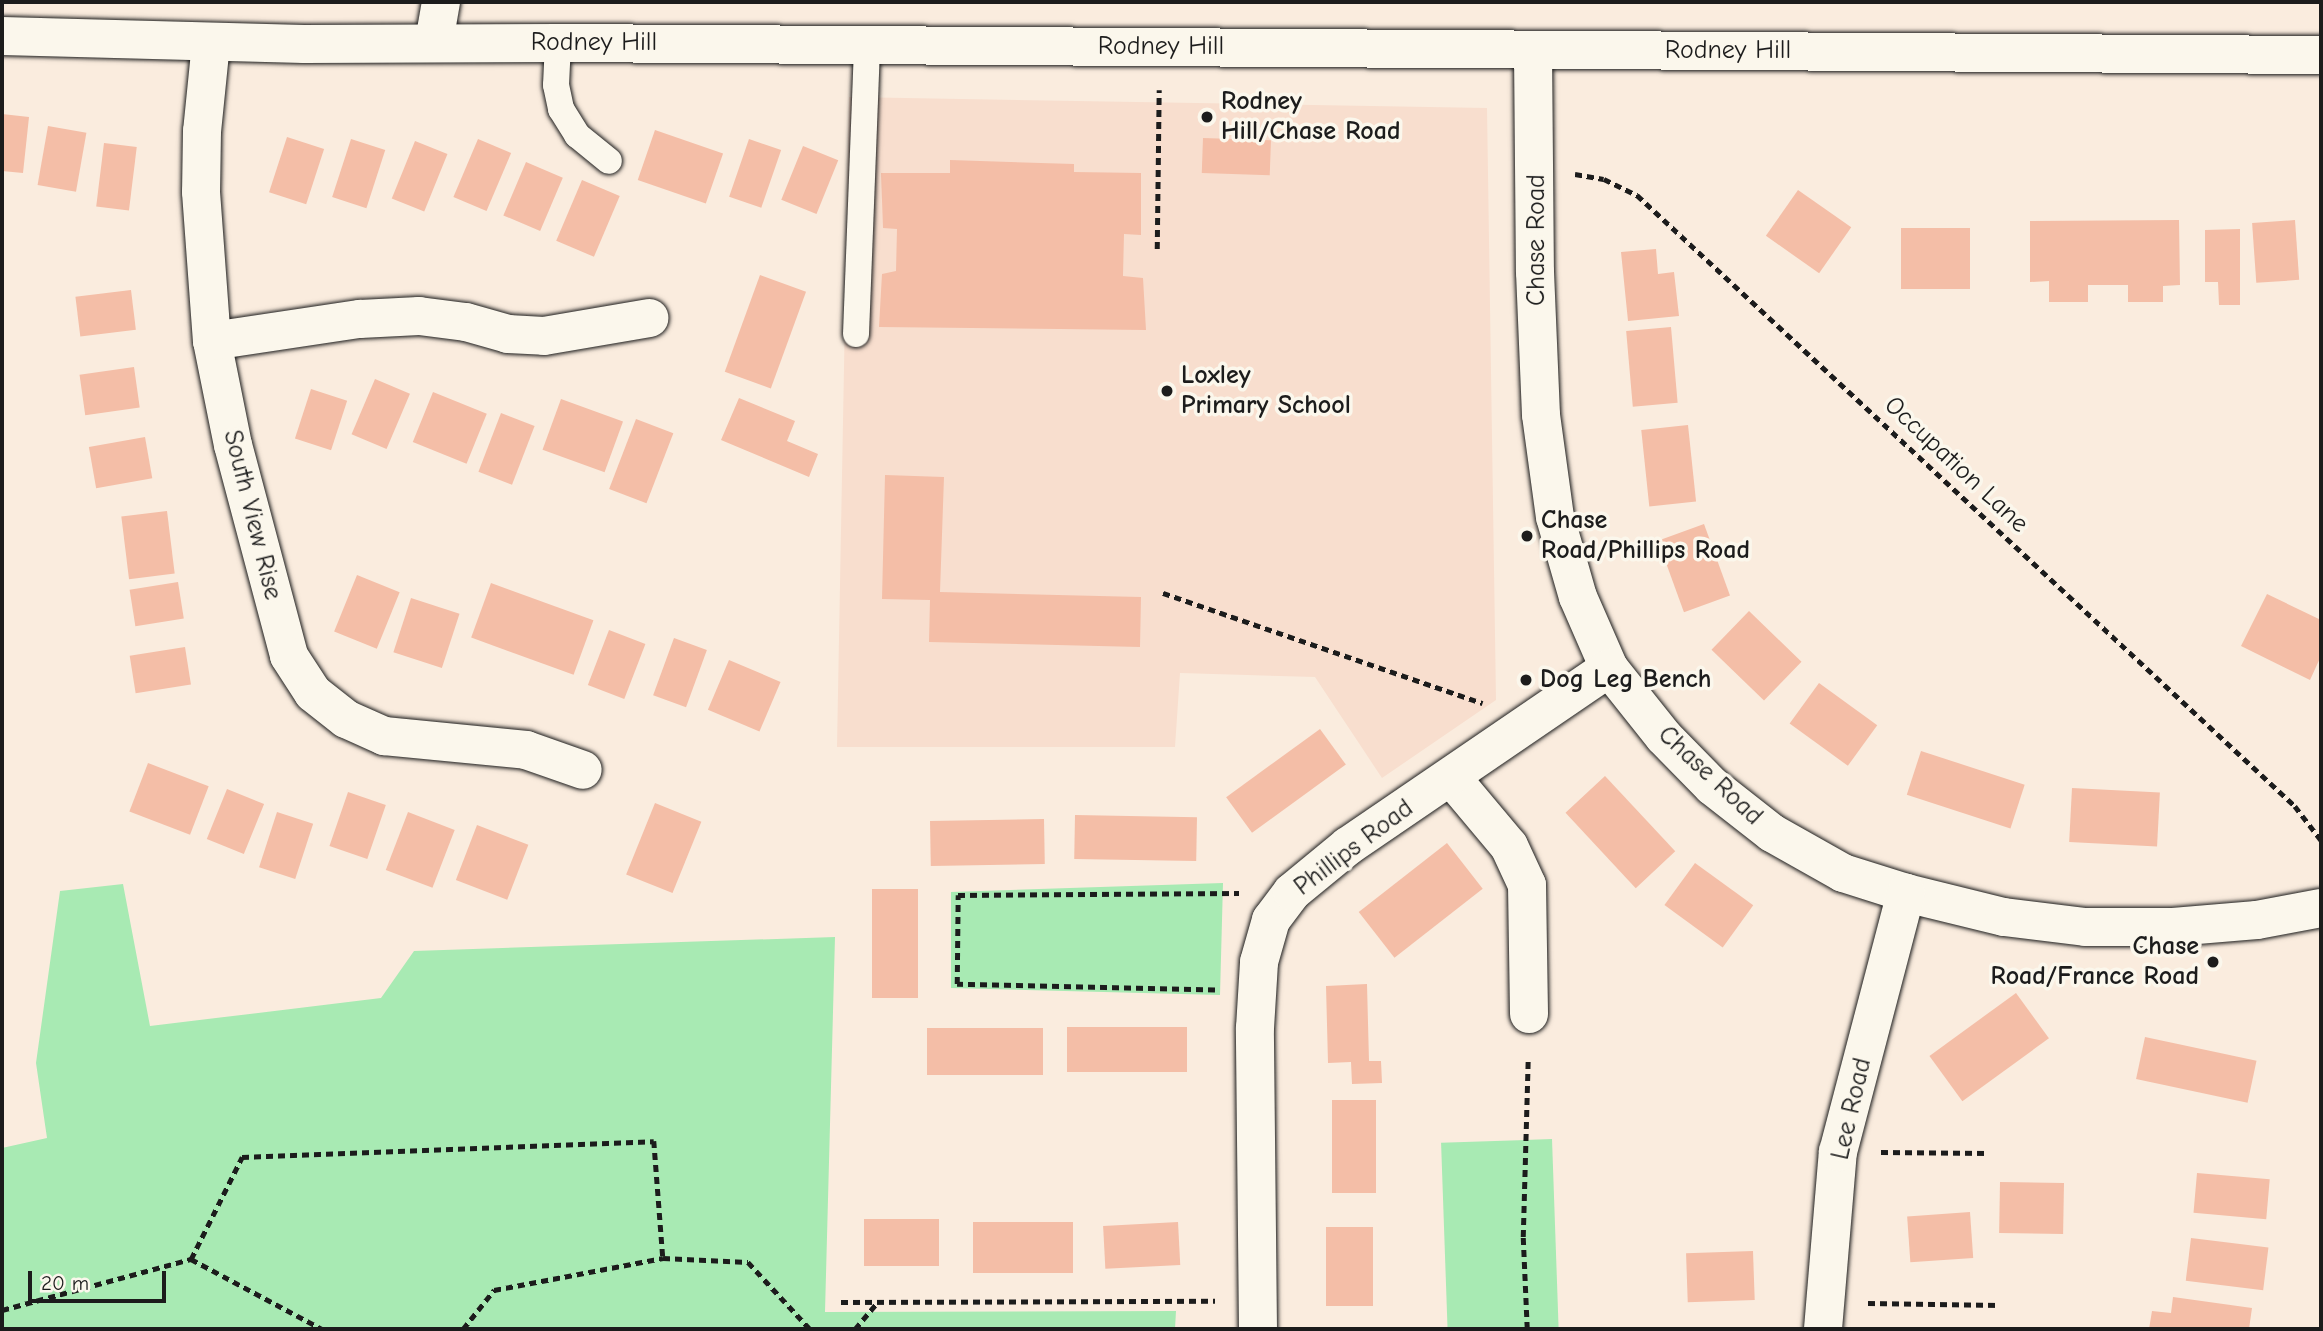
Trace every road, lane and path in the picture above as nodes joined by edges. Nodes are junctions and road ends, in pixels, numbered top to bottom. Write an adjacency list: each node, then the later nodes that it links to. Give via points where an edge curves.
1 (441, 2): 3 (street)
2 (2, 36): 4 (street, Rodney Hill)
3 (434, 42): 4 (street, Rodney Hill); 5 (street, Rodney Hill)
4 (211, 43): 15 (street, South View Rise, via 201,192)
5 (558, 43): 6 (street, Rodney Hill); 10 (lane, via 556,85 561,109 577,135)
6 (867, 45): 7 (street, Rodney Hill); 14 (lane)
7 (1160, 47): 8 (street, Rodney Hill); 12 (path)
8 (1533, 50): 9 (street, Rodney Hill); 11 (street, Chase Road)
9 (2321, 55)
10 (609, 161)
11 (1536, 176): 17 (street, Chase Road, via 1541,402 1555,517 1578,597); 21 (path, Occupation Lane, via 1571,173 1604,179 1637,195 2295,806)
12 (1157, 249)
13 (649, 318): 15 (street, via 544,336 509,334 467,322 419,316 360,319)
14 (856, 334)
15 (212, 341): 19 (street, South View Rise, via 233,445 289,656 313,692 346,719 384,736 526,750)
16 (1163, 593): 18 (path)
17 (1609, 668): 18 (street, Phillips Road); 23 (street, Chase Road, via 1664,737 1713,786 1772,833 1843,873)
18 (1533, 720): 20 (street, Phillips Road)
19 (583, 770)
20 (1451, 777): 22 (street, Phillips Road, via 1348,846); 26 (street, via 1508,846 1527,885)
21 (2321, 840)
22 (1292, 892): 25 (street, Phillips Road, via 1271,920 1259,962); 25 (path, via 958,895 957,984)
23 (1906, 893): 24 (street, Chase Road, via 2004,917 2085,927 2173,927 2257,920); 27 (street, Lee Road)
24 (2321, 908)
25 (1257, 991): 35 (street, Phillips Road)
26 (1529, 1014): 41 (path, via 1523,1237)
27 (1838, 1152): 28 (path); 36 (street, Lee Road)
28 (1988, 1153)
29 (663, 1258): 30 (path, via 654,1141 242,1157); 38 (path, via 494,1290); 39 (path, via 748,1262)
30 (191, 1259): 34 (path); 37 (path)
31 (841, 1302): 32 (path)
32 (878, 1302): 35 (path); 40 (path)
33 (2000, 1305): 36 (path)
34 (2, 1310)
35 (1258, 1315)
36 (1825, 1316)
37 (322, 1329)
38 (463, 1329)
39 (810, 1329)
40 (855, 1329)
41 (1527, 1329)

